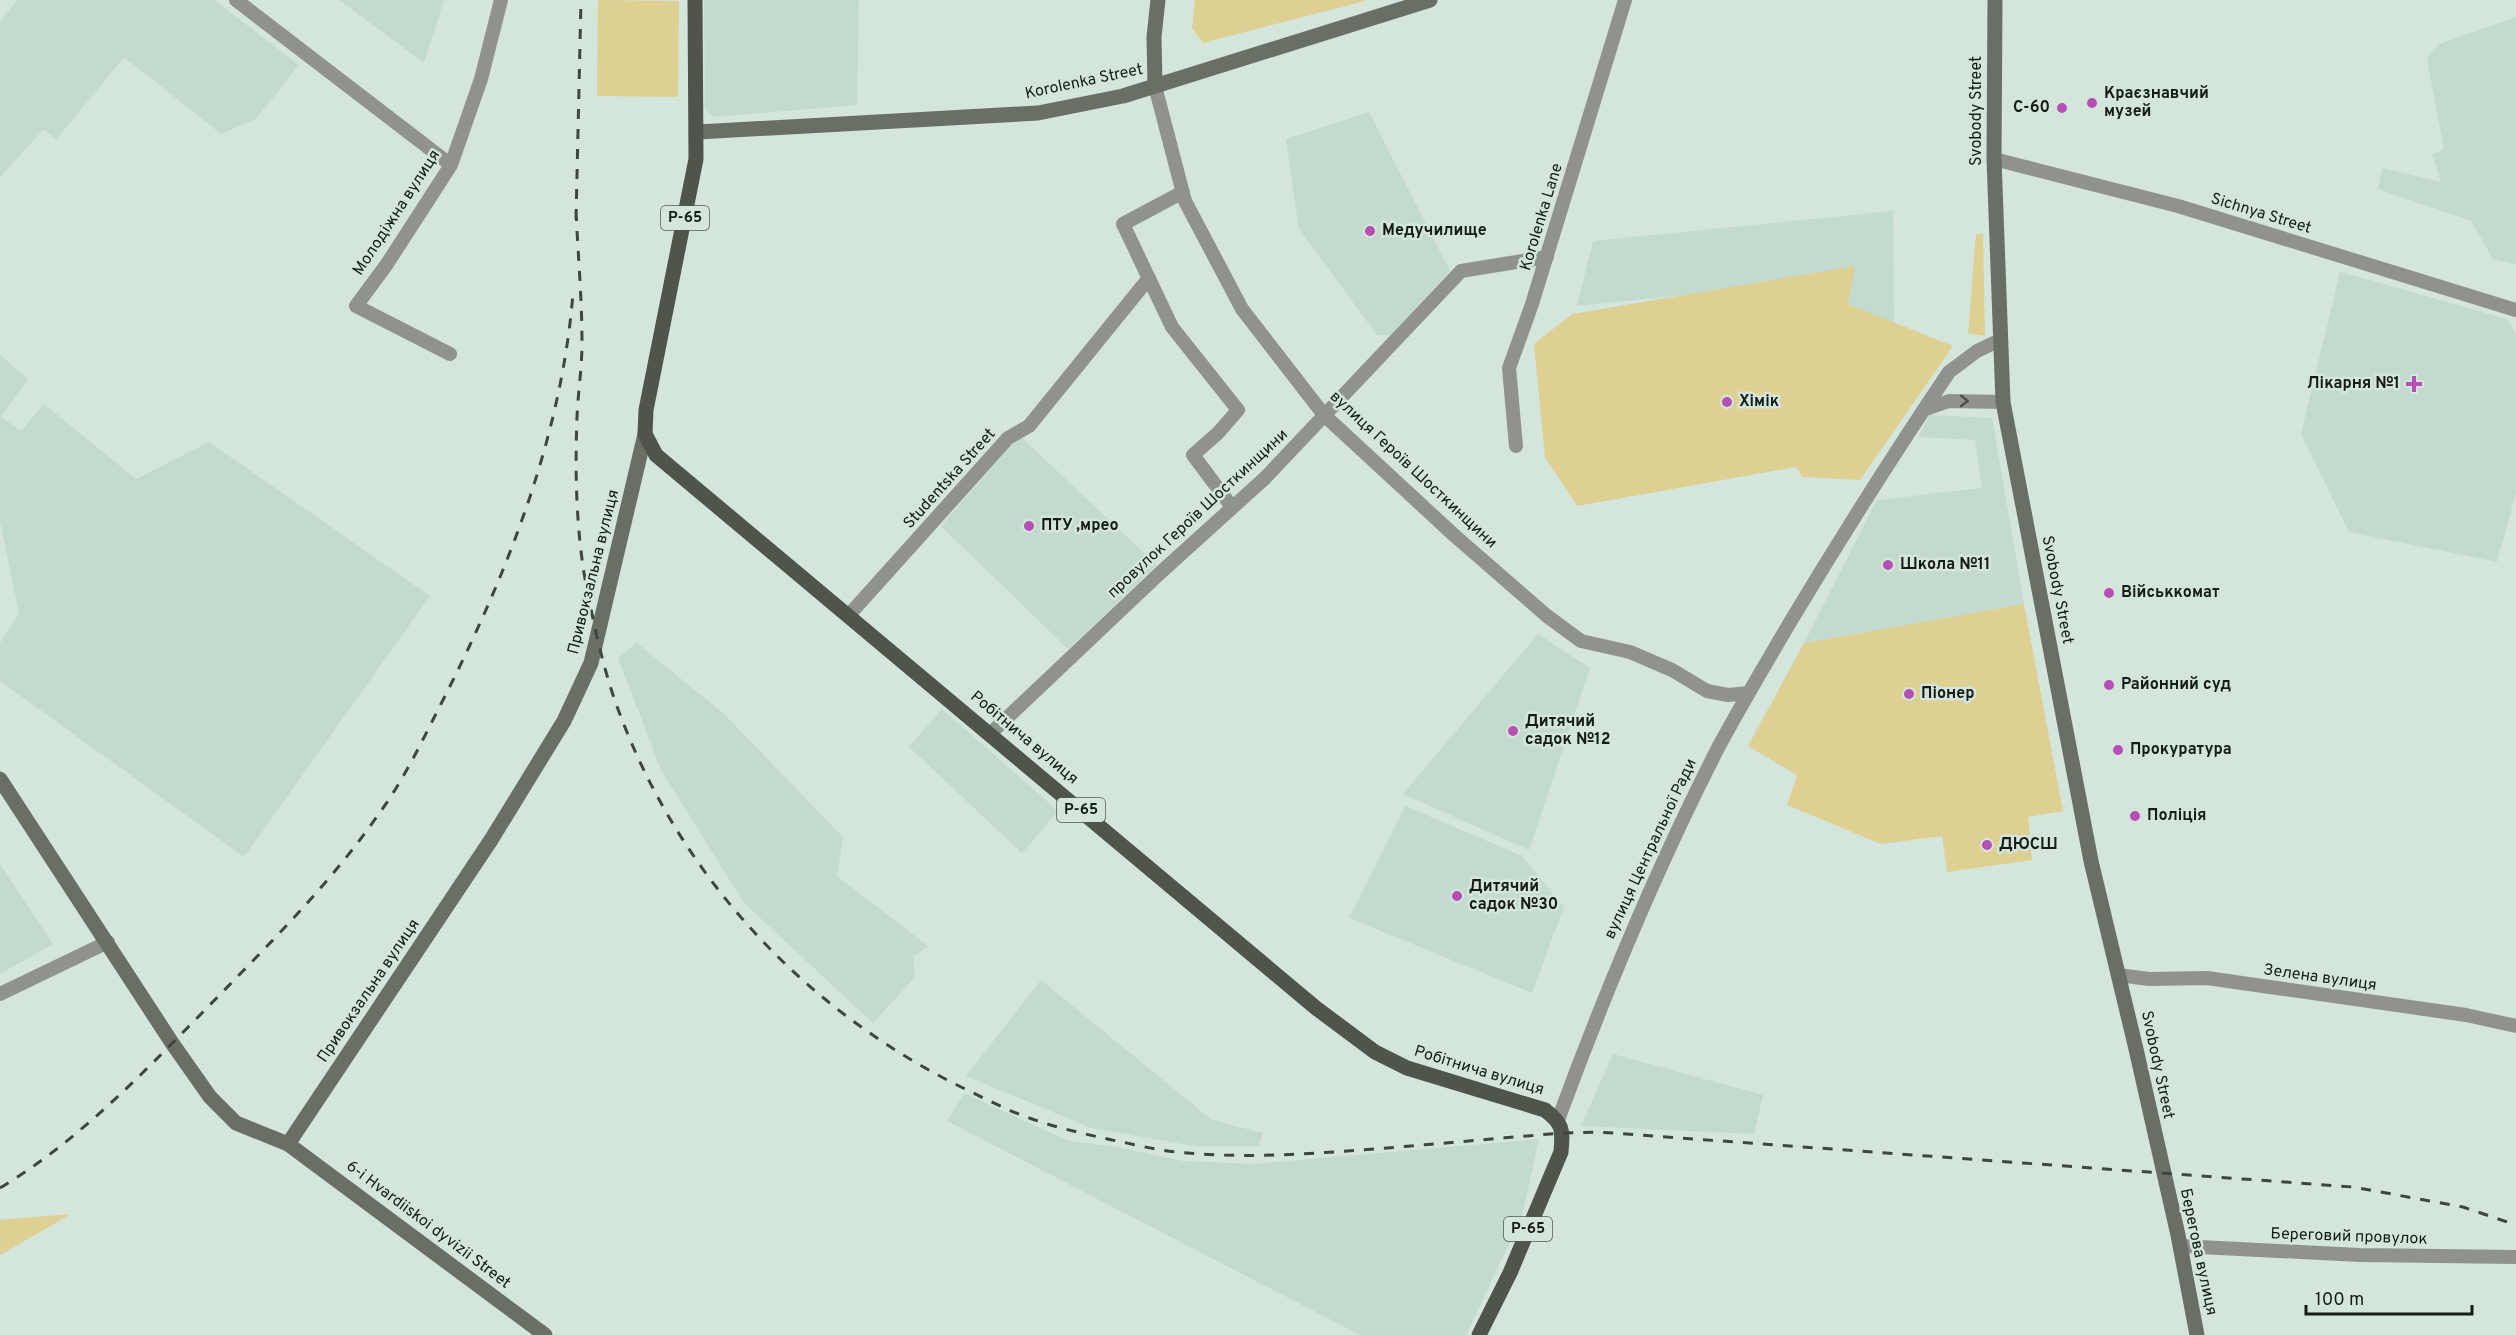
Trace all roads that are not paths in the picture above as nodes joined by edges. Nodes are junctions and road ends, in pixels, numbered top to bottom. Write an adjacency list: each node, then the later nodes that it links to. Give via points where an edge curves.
1 (236, 0): 11 (street)
2 (501, 0): 11 (street, Молодіжна вулиця, via 481,79)
3 (695, 0): 9 (main road, Привокзальна вулиця / Р-65)
4 (1158, 0): 8 (main road, вулиця Героїв Шосткинщини)
5 (1430, 0): 8 (main road, Korolenka Street)
6 (1625, 0): 13 (street, Korolenka Lane)
7 (1995, 0): 10 (main road, Svobody Street)
8 (1155, 86): 9 (main road, Korolenka Street, via 1038,113); 12 (street, вулиця Героїв Шосткинщини)
9 (698, 132): 21 (main road, Привокзальна вулиця / Р-65, via 646,410)
10 (1994, 159): 15 (street, Sichnya Street, via 2178,206); 16 (main road, Svobody Street)
11 (451, 165): 17 (street, Молодіжна вулиця, via 356,306)
12 (1183, 192): 14 (street, via 1123,224); 20 (street, вулиця Героїв Шосткинщини, via 1242,309)
13 (1547, 257): 20 (street, провулок Героїв Шосткинщини, via 1461,271); 22 (street, Korolenka Lane, via 1509,368)
14 (1146, 282): 23 (street, via 1172,327 1238,410 1193,455); 24 (street, Studentska Street, via 1029,426 1008,438)
15 (2516, 310)
16 (2000, 340): 18 (main road, Svobody Street); 19 (street, вулиця Центральної Ради, via 1949,372)
17 (450, 354)
18 (2003, 402): 19 (street, one-way to 18, via 1948,401); 29 (main road, Svobody Street, via 2091,861)
19 (1926, 409): 25 (street, вулиця Центральної Ради, via 1882,473)
20 (1324, 415): 23 (street, провулок Героїв Шосткинщини); 25 (street, вулиця Героїв Шосткинщини, via 1455,536 1581,641 1630,652 1707,691)
21 (645, 434): 24 (main road, Робітнича вулиця / Р-65, via 656,455); 33 (main road, Привокзальна вулиця, via 591,663 564,721 491,840)
22 (1516, 446)
23 (1232, 507): 26 (street, провулок Героїв Шосткинщини)
24 (849, 615): 26 (main road, Робітнича вулиця / Р-65)
25 (1749, 693): 32 (street, вулиця Центральної Ради, via 1719,746 1645,901)
26 (990, 733): 32 (main road, Робітнича вулиця / Р-65, via 1316,1008 1375,1052 1407,1068 1545,1110)
27 (0, 779): 28 (main road, 6-i Hvardiiskoi dyvizii Street)
28 (108, 942): 30 (street); 33 (main road, 6-i Hvardiiskoi dyvizii Street, via 210,1098 236,1123)
29 (2118, 975): 31 (street, Зелена вулиця, via 2207,978); 34 (main road, Svobody Street)
30 (0, 994)
31 (2516, 1026)
32 (1558, 1120): 38 (main road, вулиця Центральної Ради / Р-65, via 1563,1133 1561,1152)
33 (288, 1144): 37 (main road, 6-i Hvardiiskoi dyvizii Street)
34 (2163, 1176): 35 (main road, Берегова вулиця)
35 (2180, 1246): 36 (street, Береговий провулок, via 2360,1255); 39 (main road, Берегова вулиця)
36 (2516, 1257)
37 (545, 1335)
38 (1479, 1335)
39 (2197, 1335)

